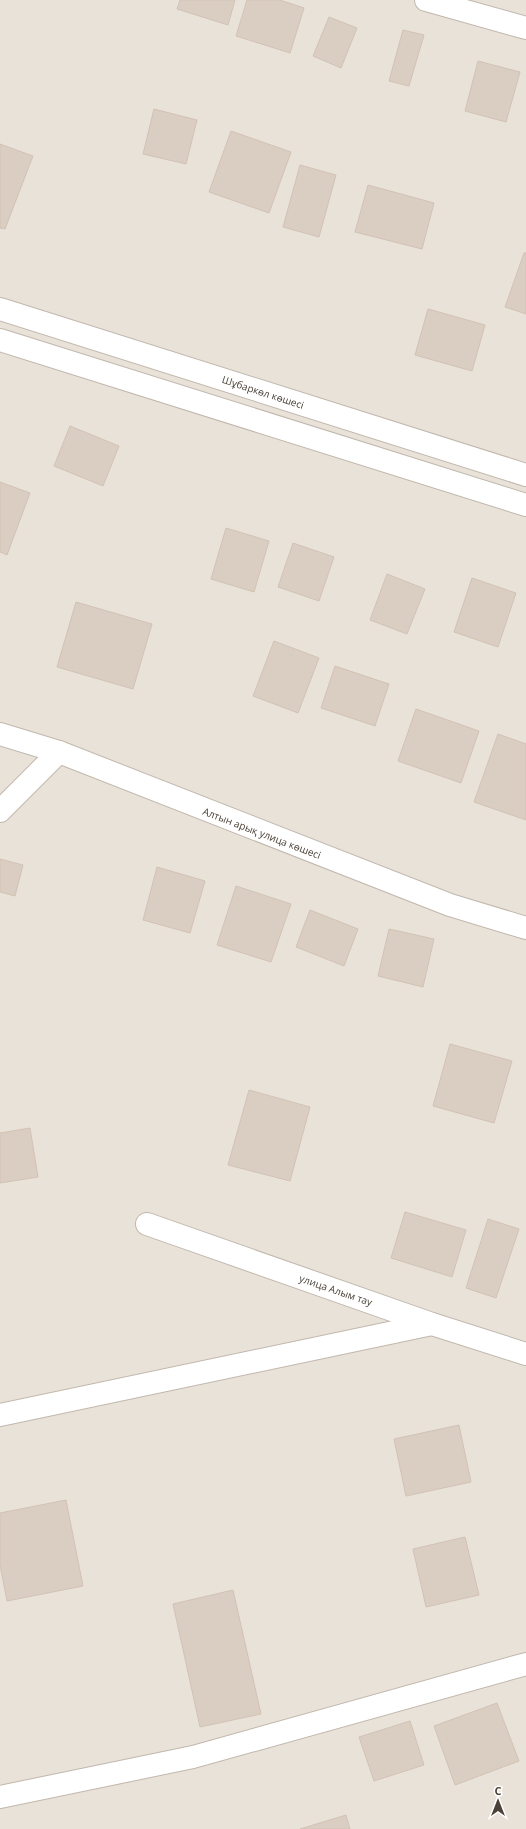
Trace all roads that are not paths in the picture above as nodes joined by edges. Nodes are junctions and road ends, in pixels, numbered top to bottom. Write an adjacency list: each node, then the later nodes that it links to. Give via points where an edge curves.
1 (426, 0): 2 (street)
2 (526, 28)
3 (0, 309): 5 (street, Шұбаркөл көшесі)
4 (0, 340): 6 (street)
5 (526, 475)
6 (526, 505)
7 (0, 734): 8 (street, Алтын арық улица көшесі)
8 (59, 752): 9 (street); 10 (street, Алтын арық улица көшесі, via 450,905)
9 (0, 811)
10 (526, 928)
11 (147, 1224): 12 (street, улица Алым тау)
12 (432, 1324): 13 (street, улица Алым тау); 14 (street)
13 (526, 1354)
14 (0, 1416)
15 (526, 1664): 16 (street, via 193,1758)
16 (0, 1796)

